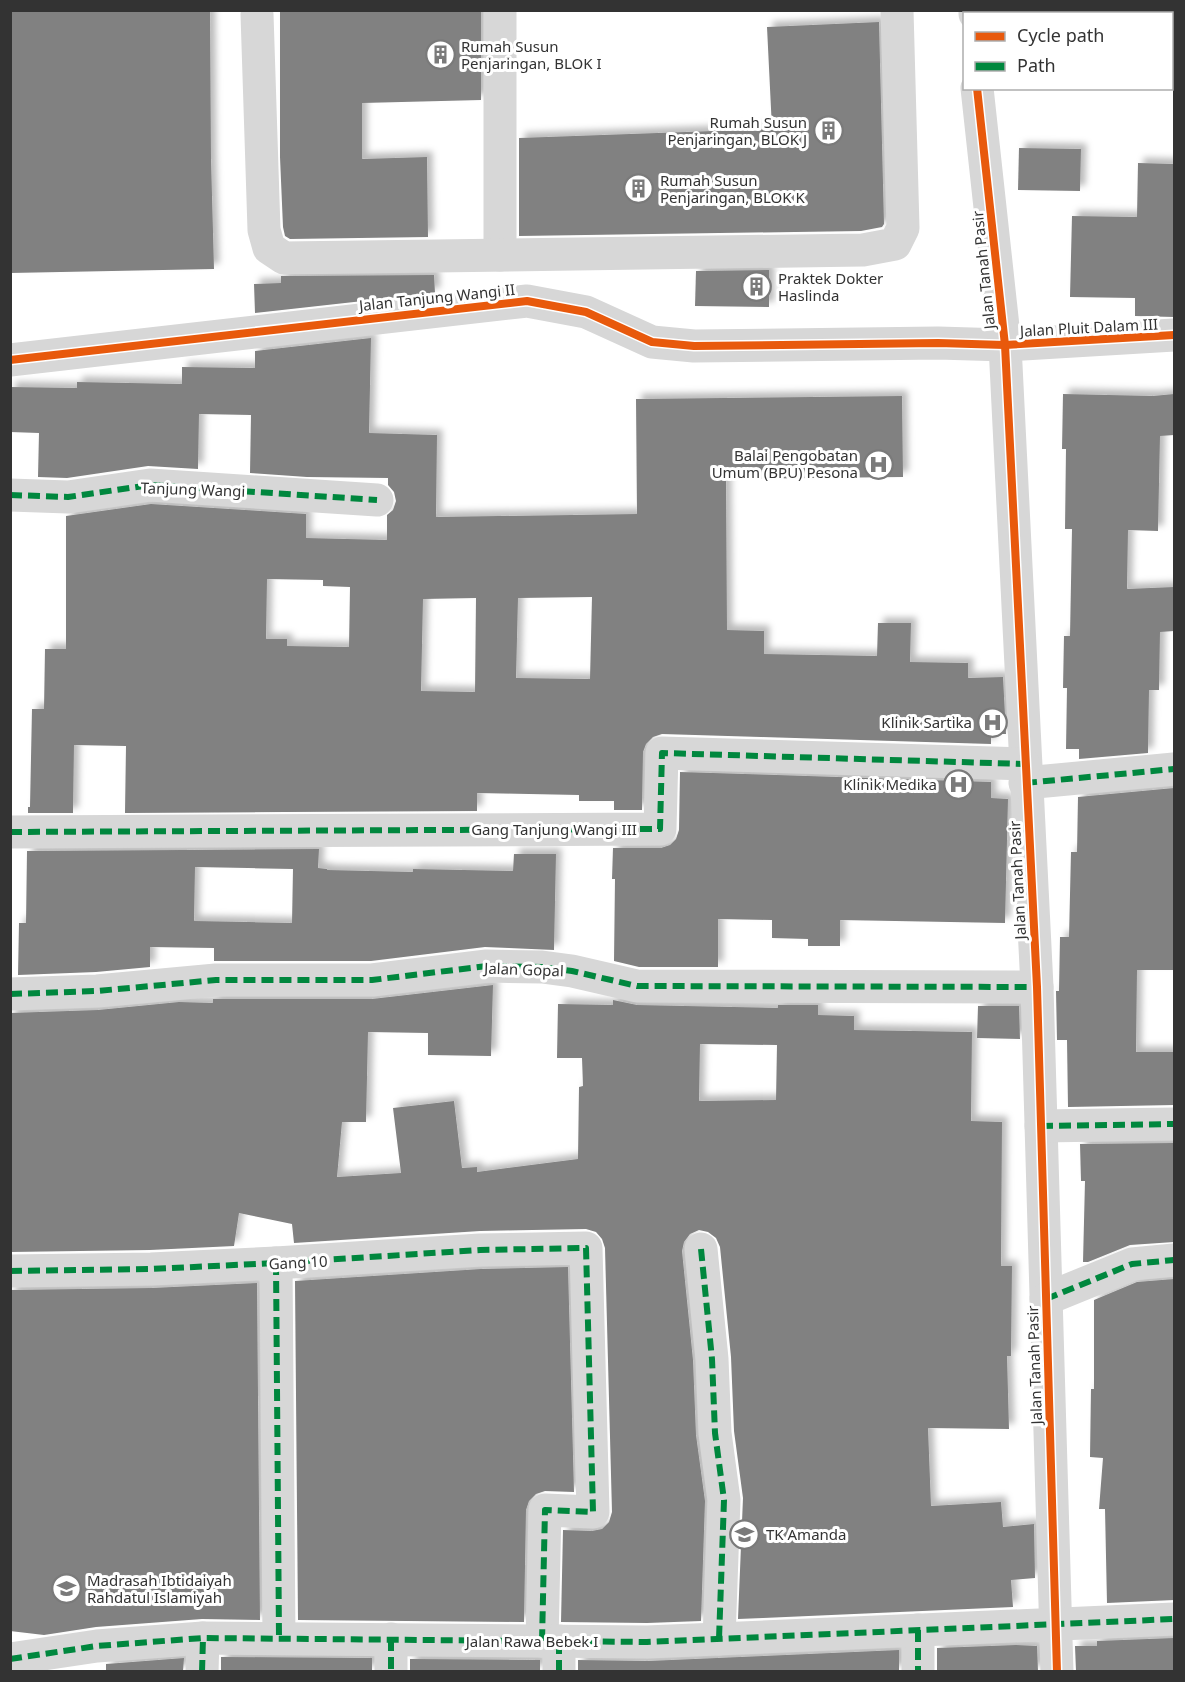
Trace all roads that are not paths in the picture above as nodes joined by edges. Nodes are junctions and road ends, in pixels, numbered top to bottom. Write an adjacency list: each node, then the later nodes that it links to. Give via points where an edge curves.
1 (500, 10): 5 (street)
2 (897, 10): 5 (street, via 903,228 895,244 863,249)
3 (257, 14): 5 (street, via 264,230 269,248 284,258)
4 (977, 90): 7 (street, Jalan Tanah Pasir)
5 (500, 255)
6 (1174, 335): 7 (street, Jalan Pluit Dalam III)
7 (1005, 345): 8 (street, Jalan Tanjung Wangi II, via 694,346 652,342 586,312 527,301); 12 (street, Jalan Tanah Pasir)
8 (10, 360)
9 (10, 495): 10 (street, Tanjung Wangi, via 68,497 150,484)
10 (377, 500)
11 (1174, 769): 12 (street)
12 (1025, 773): 13 (street, Gang Tanjung Wangi III, via 662,753 660,829); 14 (street, Jalan Tanah Pasir)
13 (10, 832)
14 (1036, 987): 15 (street, Jalan Gopal, via 637,986 542,967 487,966 372,980 216,980); 17 (street, Jalan Tanah Pasir)
15 (10, 994)
16 (1174, 1124): 17 (street)
17 (1041, 1126): 22 (street, Jalan Tanah Pasir)
18 (701, 1249): 29 (street, via 724,1500)
19 (1174, 1260): 22 (street, via 1131,1264)
20 (276, 1263): 21 (street, Gang 10); 27 (street); 30 (street, Gang 10, via 480,1250 586,1248 593,1512 545,1510)
21 (10, 1271)
22 (1046, 1299): 24 (street, Jalan Tanah Pasir)
23 (1174, 1619): 24 (street, Jalan Rawa Bebek I)
24 (1055, 1625): 25 (street, Jalan Rawa Bebek I); 35 (street, Jalan Tanah Pasir)
25 (918, 1630): 29 (street, Jalan Rawa Bebek I); 34 (street)
26 (203, 1638): 27 (street, Jalan Rawa Bebek I); 31 (street, Jalan Rawa Bebek I, via 97,1646); 32 (street)
27 (279, 1638): 28 (street, Jalan Rawa Bebek I)
28 (391, 1639): 30 (street, Jalan Rawa Bebek I); 33 (street)
29 (719, 1639): 30 (street, Jalan Rawa Bebek I)
30 (554, 1651)
31 (10, 1659)
32 (202, 1671)
33 (391, 1671)
34 (918, 1671)
35 (1057, 1671)

